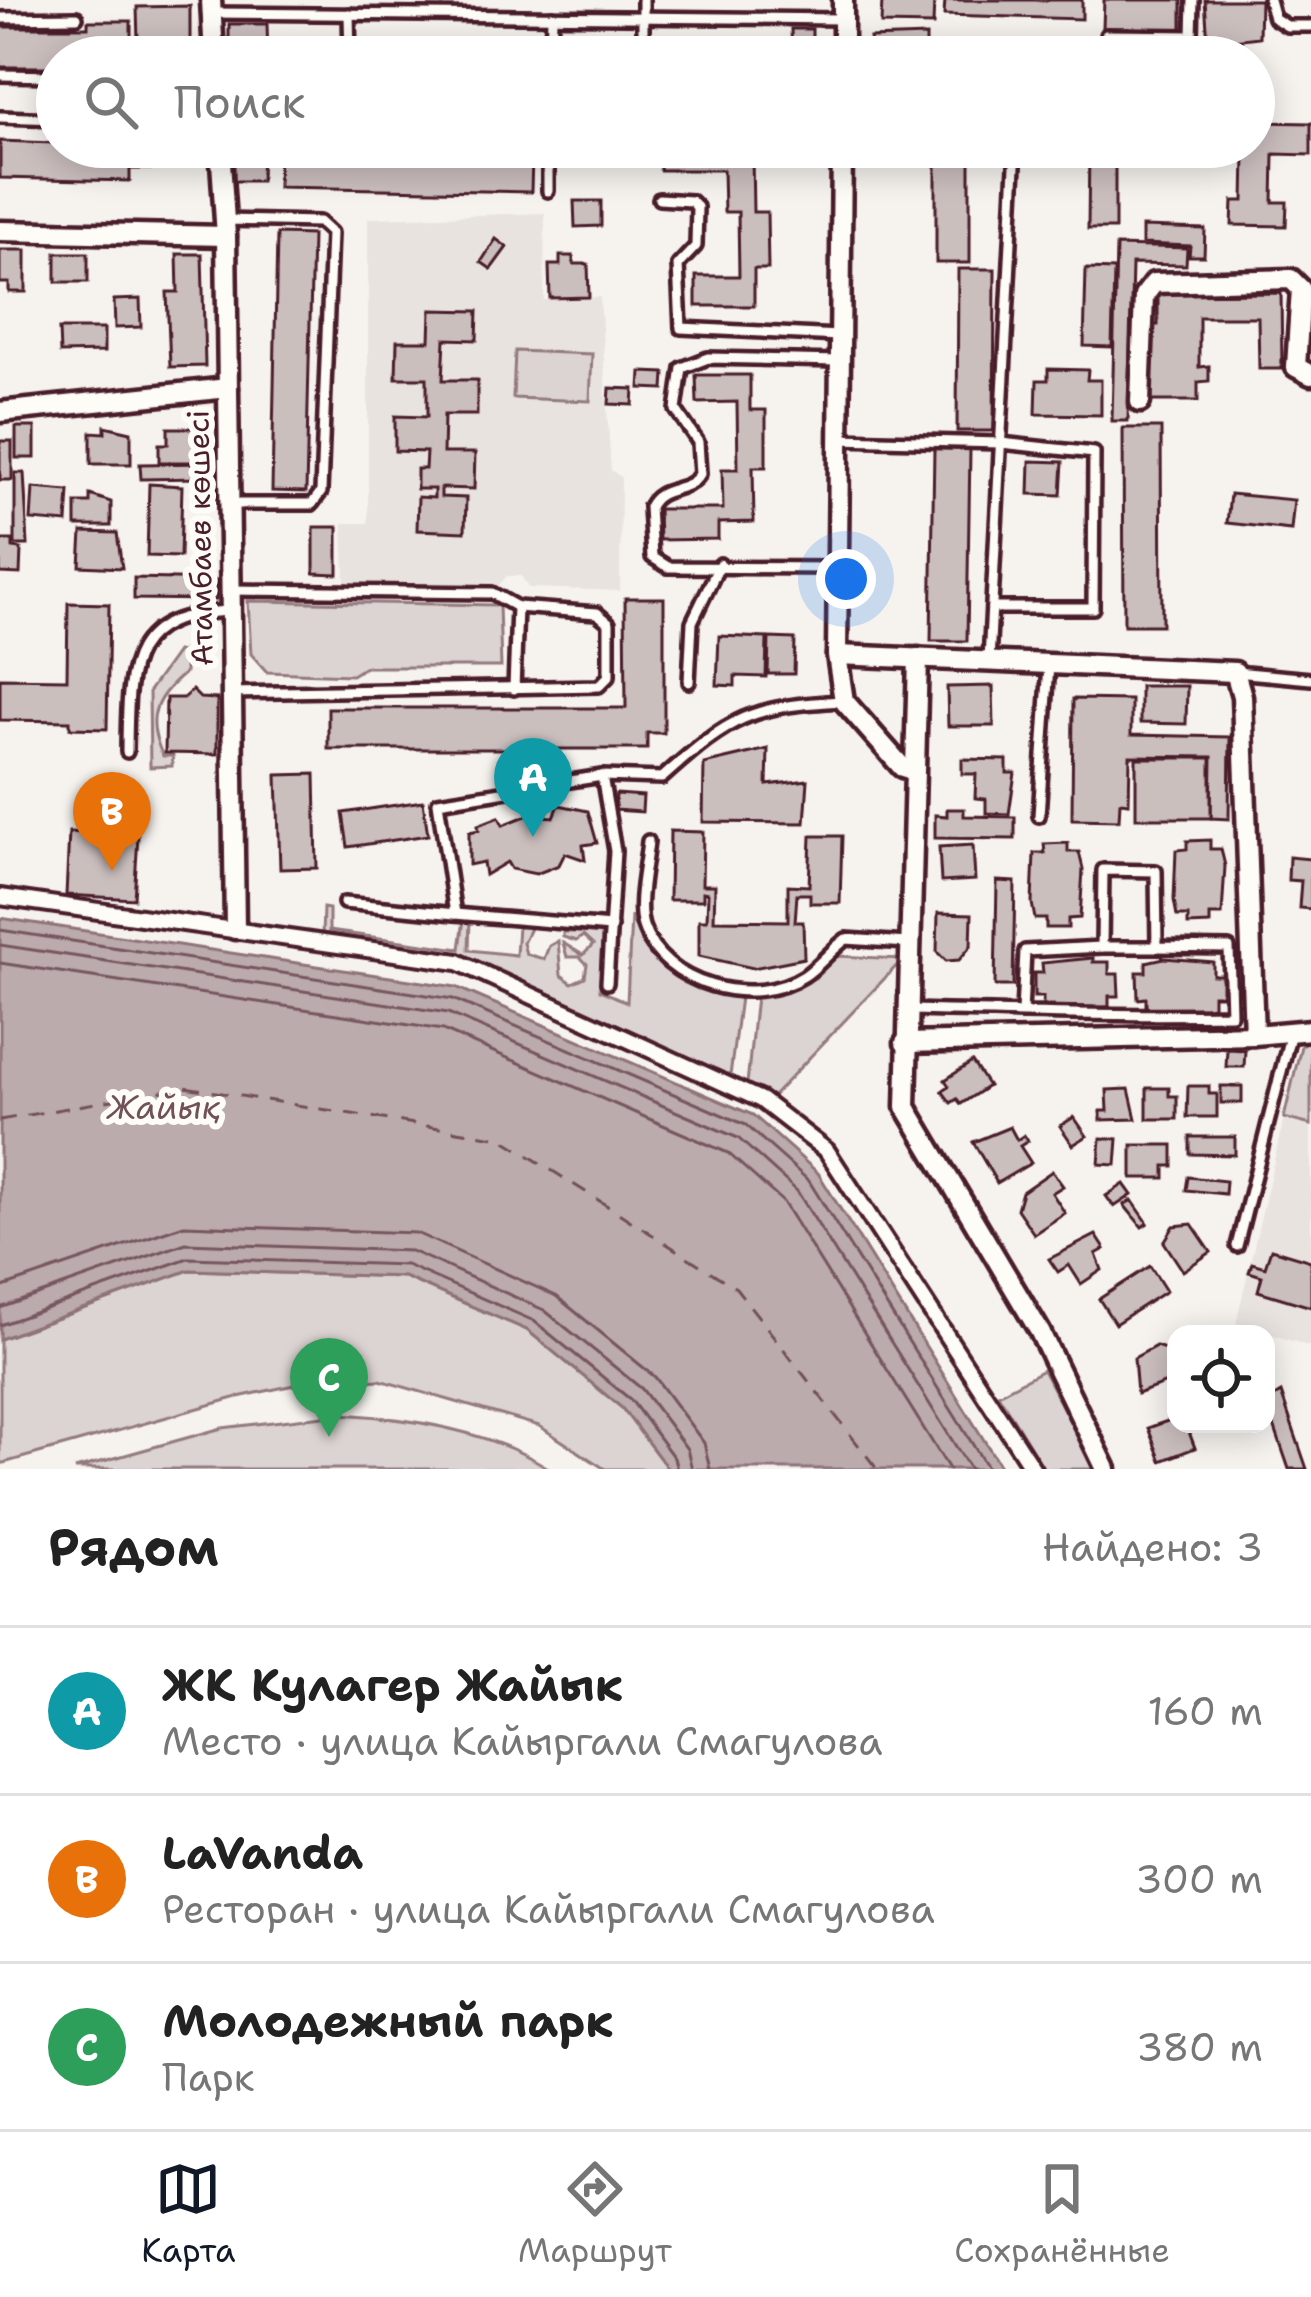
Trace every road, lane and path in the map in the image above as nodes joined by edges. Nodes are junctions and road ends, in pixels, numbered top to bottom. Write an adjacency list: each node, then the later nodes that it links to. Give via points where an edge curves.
1 (643, 0): 9 (lane)
2 (1193, 0): 12 (lane, via 1192,36)
3 (1269, 0): 11 (lane, via 1274,18)
4 (211, 6): 6 (lane); 13 (street)
5 (843, 9): 9 (lane)
6 (349, 14): 7 (lane); 14 (lane)
7 (553, 16): 9 (lane); 15 (lane)
8 (77, 17): 10 (lane)
9 (643, 17): 16 (lane)
10 (0, 18)
11 (1311, 26)
12 (1106, 35)
13 (213, 36)
14 (350, 36)
15 (552, 36)
16 (643, 36)
17 (0, 75): 18 (lane)
18 (36, 76)
19 (0, 117): 20 (lane)
20 (36, 118)
21 (222, 168): 27 (street, Атамбаев көшесі)
22 (548, 168): 25 (lane)
23 (842, 168): 29 (street)
24 (1015, 168): 36 (lane)
25 (548, 191)
26 (659, 199): 29 (lane, via 697,207 696,245 678,265 681,328)
27 (226, 228): 28 (street); 32 (street, Атамбаев көшесі); 37 (lane, via 320,221 331,233 321,493 312,504)
28 (0, 231)
29 (839, 336): 30 (street)
30 (839, 361): 35 (street); 38 (lane, via 707,358 682,368 676,410 698,442 700,474 653,498 652,557 668,567)
31 (1311, 375): 33 (street, via 1296,367 1301,290 1291,279 1154,283 1144,296)
32 (228, 388): 34 (street); 37 (street, Атамбаев көшесі)
33 (1140, 402)
34 (0, 412)
35 (838, 439): 36 (lane); 39 (street)
36 (1001, 443): 42 (lane); 42 (lane, via 1094,453 1098,598 1084,612)
37 (230, 505): 40 (street, Атамбаев көшесі)
38 (719, 564): 39 (lane); 50 (lane, via 692,622)
39 (837, 568): 44 (street)
40 (231, 590): 41 (lane, via 492,593); 43 (street, Атамбаев көшесі)
41 (517, 607): 51 (lane); 51 (lane, via 605,617 610,676 598,686)
42 (992, 608): 46 (lane)
43 (231, 611): 52 (street, Атамбаев көшесі); 54 (lane, via 179,617 145,645 128,669)
44 (837, 656): 45 (street); 53 (street)
45 (918, 658): 46 (street); 55 (street)
46 (989, 661): 47 (street)
47 (1049, 664): 48 (street); 57 (lane)
48 (1235, 672): 49 (lane); 71 (street)
49 (1311, 679)
50 (689, 682)
51 (514, 689): 52 (lane)
52 (231, 693): 63 (street, Атамбаев көшесі)
53 (844, 701): 55 (street); 56 (lane, via 761,708 718,728 662,778)
54 (127, 752)
55 (912, 770): 64 (street)
56 (602, 776): 61 (lane, via 438,802); 62 (lane, via 615,851)
57 (1039, 816)
58 (648, 841): 64 (lane, via 642,922 658,955 710,985 744,992 780,987 846,939)
59 (0, 897): 63 (street)
60 (344, 903): 61 (lane)
61 (454, 914): 62 (lane)
62 (611, 927): 67 (lane)
63 (235, 929): 74 (street, via 458,962 760,1100 827,1151)
64 (908, 943): 68 (street)
65 (1102, 947): 66 (lane); 66 (lane, via 1103,870 1120,870 1156,871); 69 (lane, via 1025,951)
66 (1157, 947): 69 (lane, via 1229,949 1231,1014)
67 (607, 982)
68 (907, 1010): 69 (lane); 72 (street)
69 (1022, 1013)
70 (1301, 1031): 71 (street); 73 (lane)
71 (1254, 1036): 72 (street)
72 (905, 1042): 75 (street, via 903,1090 913,1122 1040,1332)
73 (1237, 1246)
74 (1033, 1469)
75 (1106, 1469)

